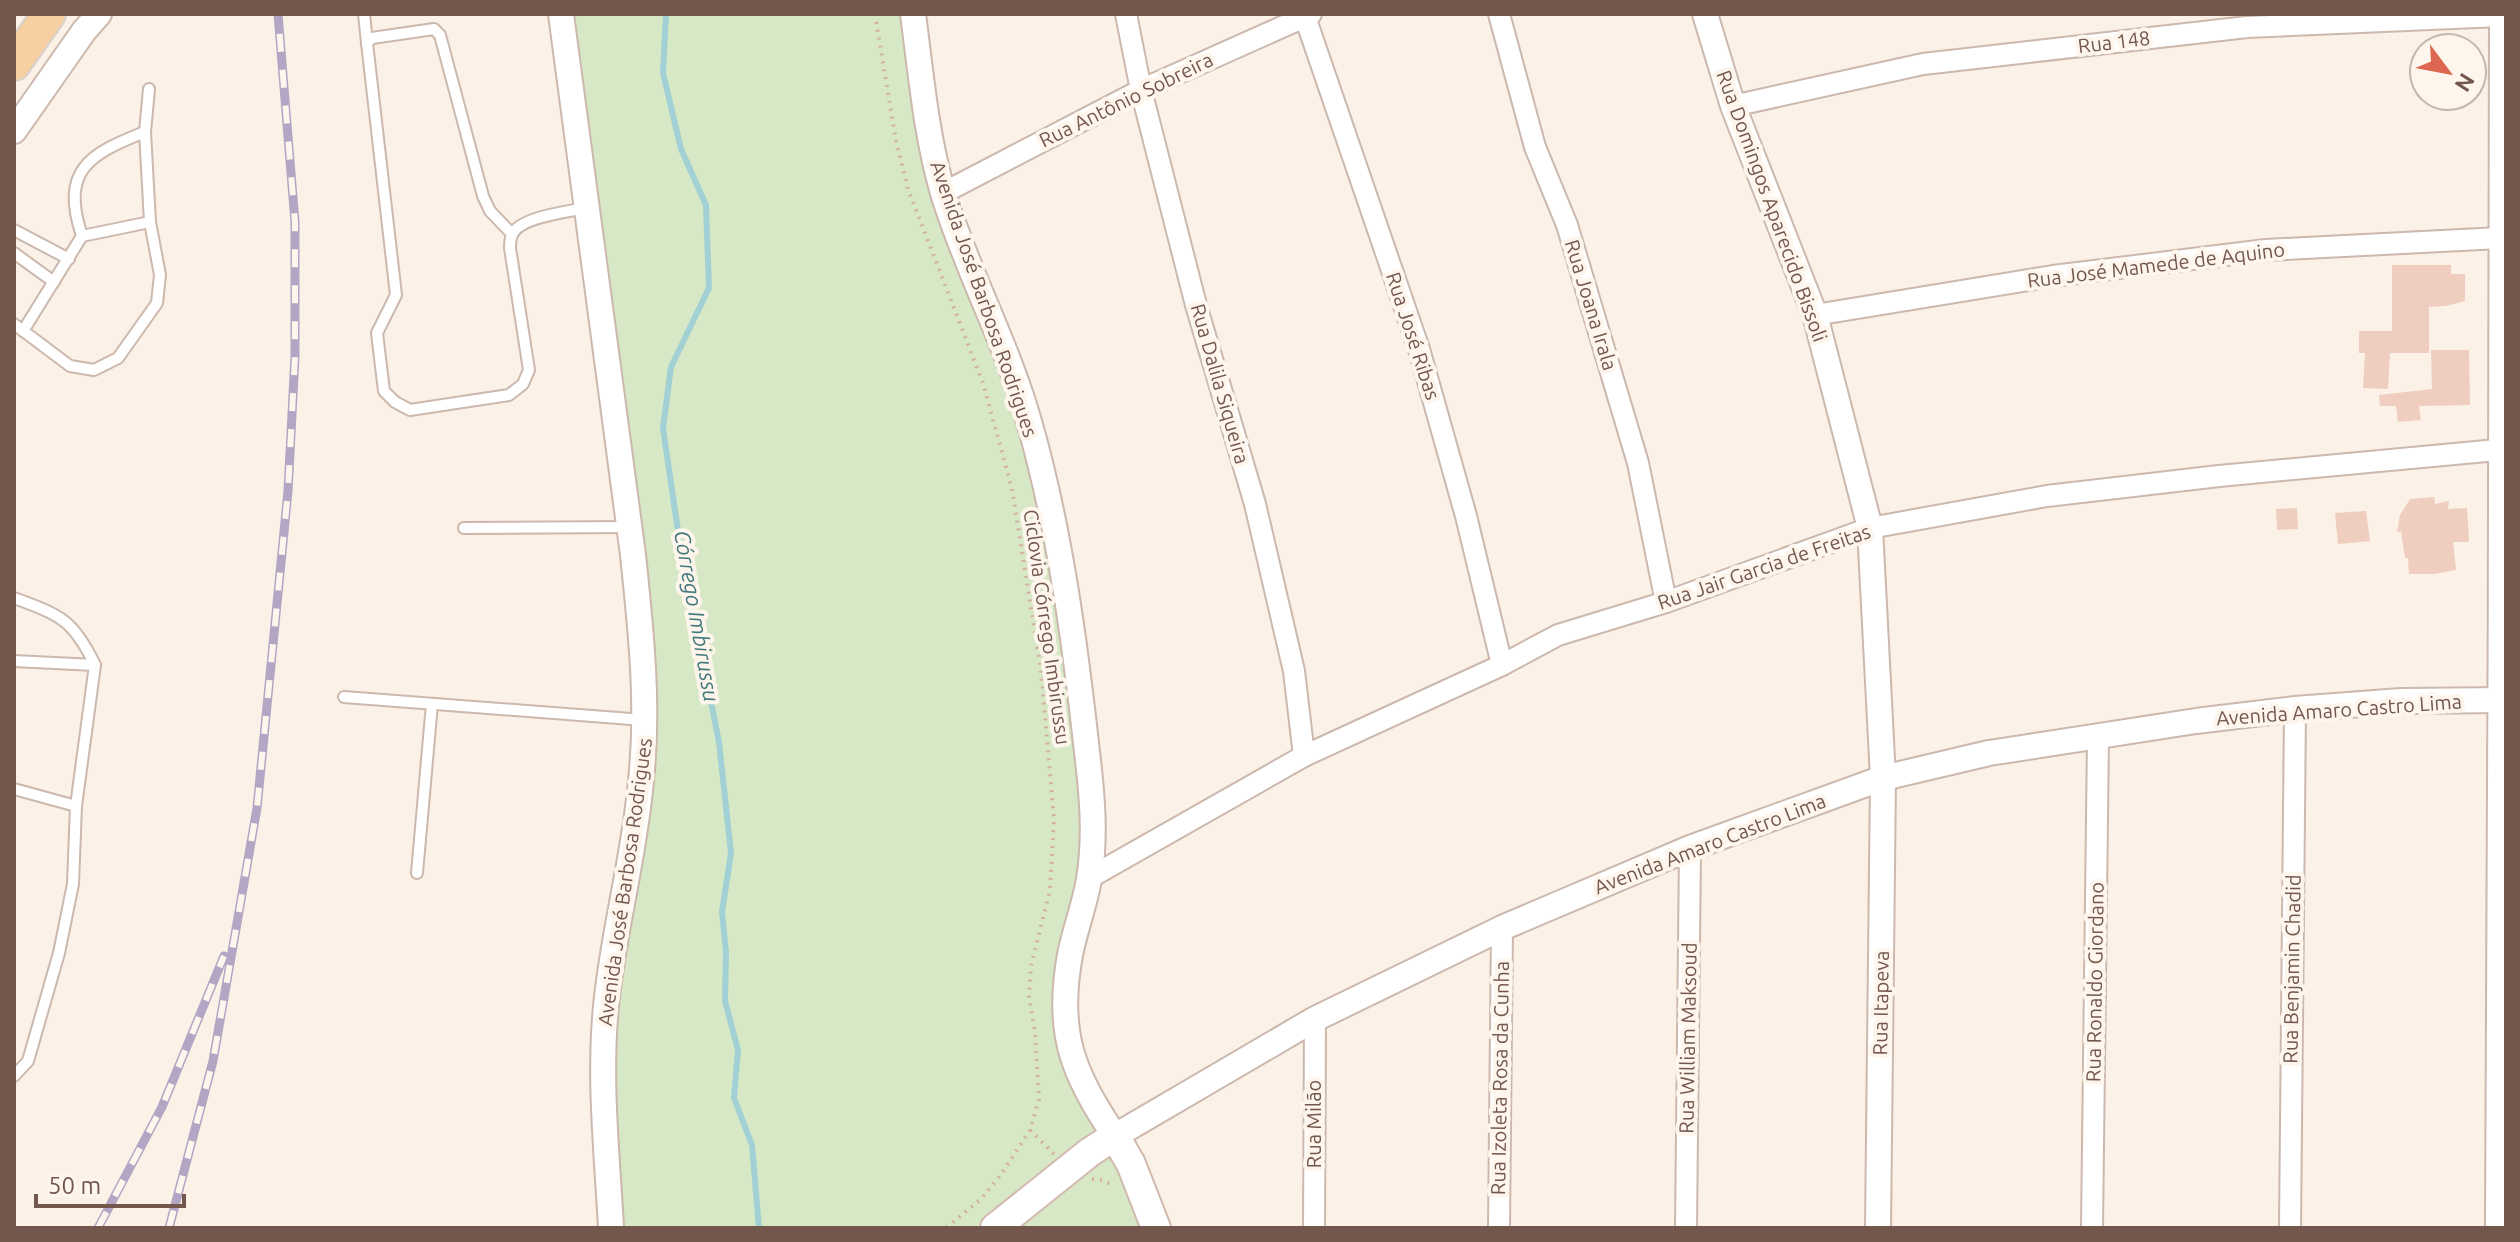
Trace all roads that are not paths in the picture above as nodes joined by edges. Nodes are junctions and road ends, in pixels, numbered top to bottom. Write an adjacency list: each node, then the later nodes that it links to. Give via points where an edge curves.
1 (49, 14): 12 (main road)
2 (99, 14): 16 (street)
3 (364, 14): 11 (lane)
4 (561, 14): 19 (street, Avenida José Barbosa Rodrigues)
5 (913, 14): 18 (street, Avenida José Barbosa Rodrigues, via 928,129)
6 (1126, 14): 14 (street, Rua Dalila Siqueira)
7 (1499, 14): 35 (street, Rua Joana Irala, via 1535,147 1567,225 1638,463)
8 (1705, 14): 15 (street, Rua Domingos Aparecido Bissoli)
9 (1307, 15): 14 (street, Rua Antônio Sobreira); 38 (street, Rua José Ribas, via 1419,349)
10 (2500, 15): 15 (street, Rua 148, via 2247,27 1923,64); 24 (street)
11 (367, 43): 22 (lane, via 434,29 440,35 483,196); 22 (lane, via 396,295 377,333 384,391 395,402 410,410 509,395 523,384 529,370)
12 (14, 64)
13 (149, 89): 17 (lane)
14 (1141, 90): 18 (street, Rua Antônio Sobreira); 45 (street, Rua Dalila Siqueira, via 1196,305 1255,504 1294,671)
15 (1733, 106): 28 (street, Rua Domingos Aparecido Bissoli)
16 (14, 131)
17 (145, 132): 20 (lane); 23 (lane, via 90,158 76,184 73,210)
18 (943, 193): 51 (street, Avenida José Barbosa Rodrigues, via 1030,423 1052,515 1088,753 1093,815)
19 (587, 207): 22 (lane, via 533,220); 31 (street, Avenida José Barbosa Rodrigues)
20 (150, 222): 23 (lane); 29 (lane, via 160,275 157,303 118,358 94,370 70,366)
21 (14, 230): 26 (lane)
22 (512, 234)
23 (82, 236): 26 (lane)
24 (2500, 238): 28 (street, Rua José Mamede de Aquino, via 2266,250 2053,276); 30 (street)
25 (14, 253): 27 (lane)
26 (69, 259): 27 (lane)
27 (54, 282): 29 (lane)
28 (1815, 315): 33 (street, Rua Domingos Aparecido Bissoli)
29 (18, 328)
30 (2497, 450): 33 (street, Rua Jair Garcia de Freitas, via 2047,496); 40 (street)
31 (629, 527): 32 (lane); 43 (street, Avenida José Barbosa Rodrigues)
32 (464, 528)
33 (1870, 528): 35 (street, Rua Jair Garcia de Freitas); 46 (street, Rua Domingos Aparecido Bissoli)
34 (14, 598): 37 (lane, via 53,612 70,625)
35 (1666, 602): 38 (street, Rua Jair Garcia de Freitas, via 1558,635)
36 (14, 661): 37 (lane)
37 (95, 665): 48 (lane)
38 (1502, 665): 45 (street, Rua Jair Garcia de Freitas)
39 (344, 697): 41 (lane)
40 (2503, 700): 42 (street, Avenida Amaro Castro Lima); 65 (street)
41 (432, 704): 43 (lane); 50 (lane)
42 (2295, 709): 44 (street, Avenida Amaro Castro Lima); 64 (street, Rua Benjamin Chadid)
43 (646, 720): 56 (street, Avenida José Barbosa Rodrigues, via 641,784 606,999 603,1083)
44 (2098, 736): 46 (street, Avenida Amaro Castro Lima, via 1989,753); 63 (street, Rua Ronaldo Giordano)
45 (1304, 756): 51 (street, Rua Jair Garcia de Freitas)
46 (1883, 778): 49 (street, Avenida Amaro Castro Lima); 62 (street, Rua Itapeva)
47 (14, 789): 48 (lane)
48 (76, 806): 54 (lane, via 73,884 59,953 28,1061)
49 (1690, 848): 52 (street, Avenida Amaro Castro Lima); 61 (street, Rua William Maksoud)
50 (417, 873)
51 (1089, 878): 55 (street, Avenida José Barbosa Rodrigues, via 1067,977 1065,1027 1073,1063)
52 (1502, 928): 53 (street, Avenida Amaro Castro Lima); 60 (street, Rua Izoleta Rosa da Cunha)
53 (1315, 1019): 55 (street, Avenida Amaro Castro Lima); 59 (street, Rua Milão)
54 (14, 1076)
55 (1115, 1136): 57 (main road, Avenida Amaro Castro Lima); 58 (main road, Avenida José Barbosa Rodrigues)
56 (611, 1228)
57 (995, 1228)
58 (1156, 1228)
59 (1314, 1228)
60 (1499, 1228)
61 (1686, 1228)
62 (1878, 1228)
63 (2092, 1228)
64 (2290, 1228)
65 (2496, 1228)

